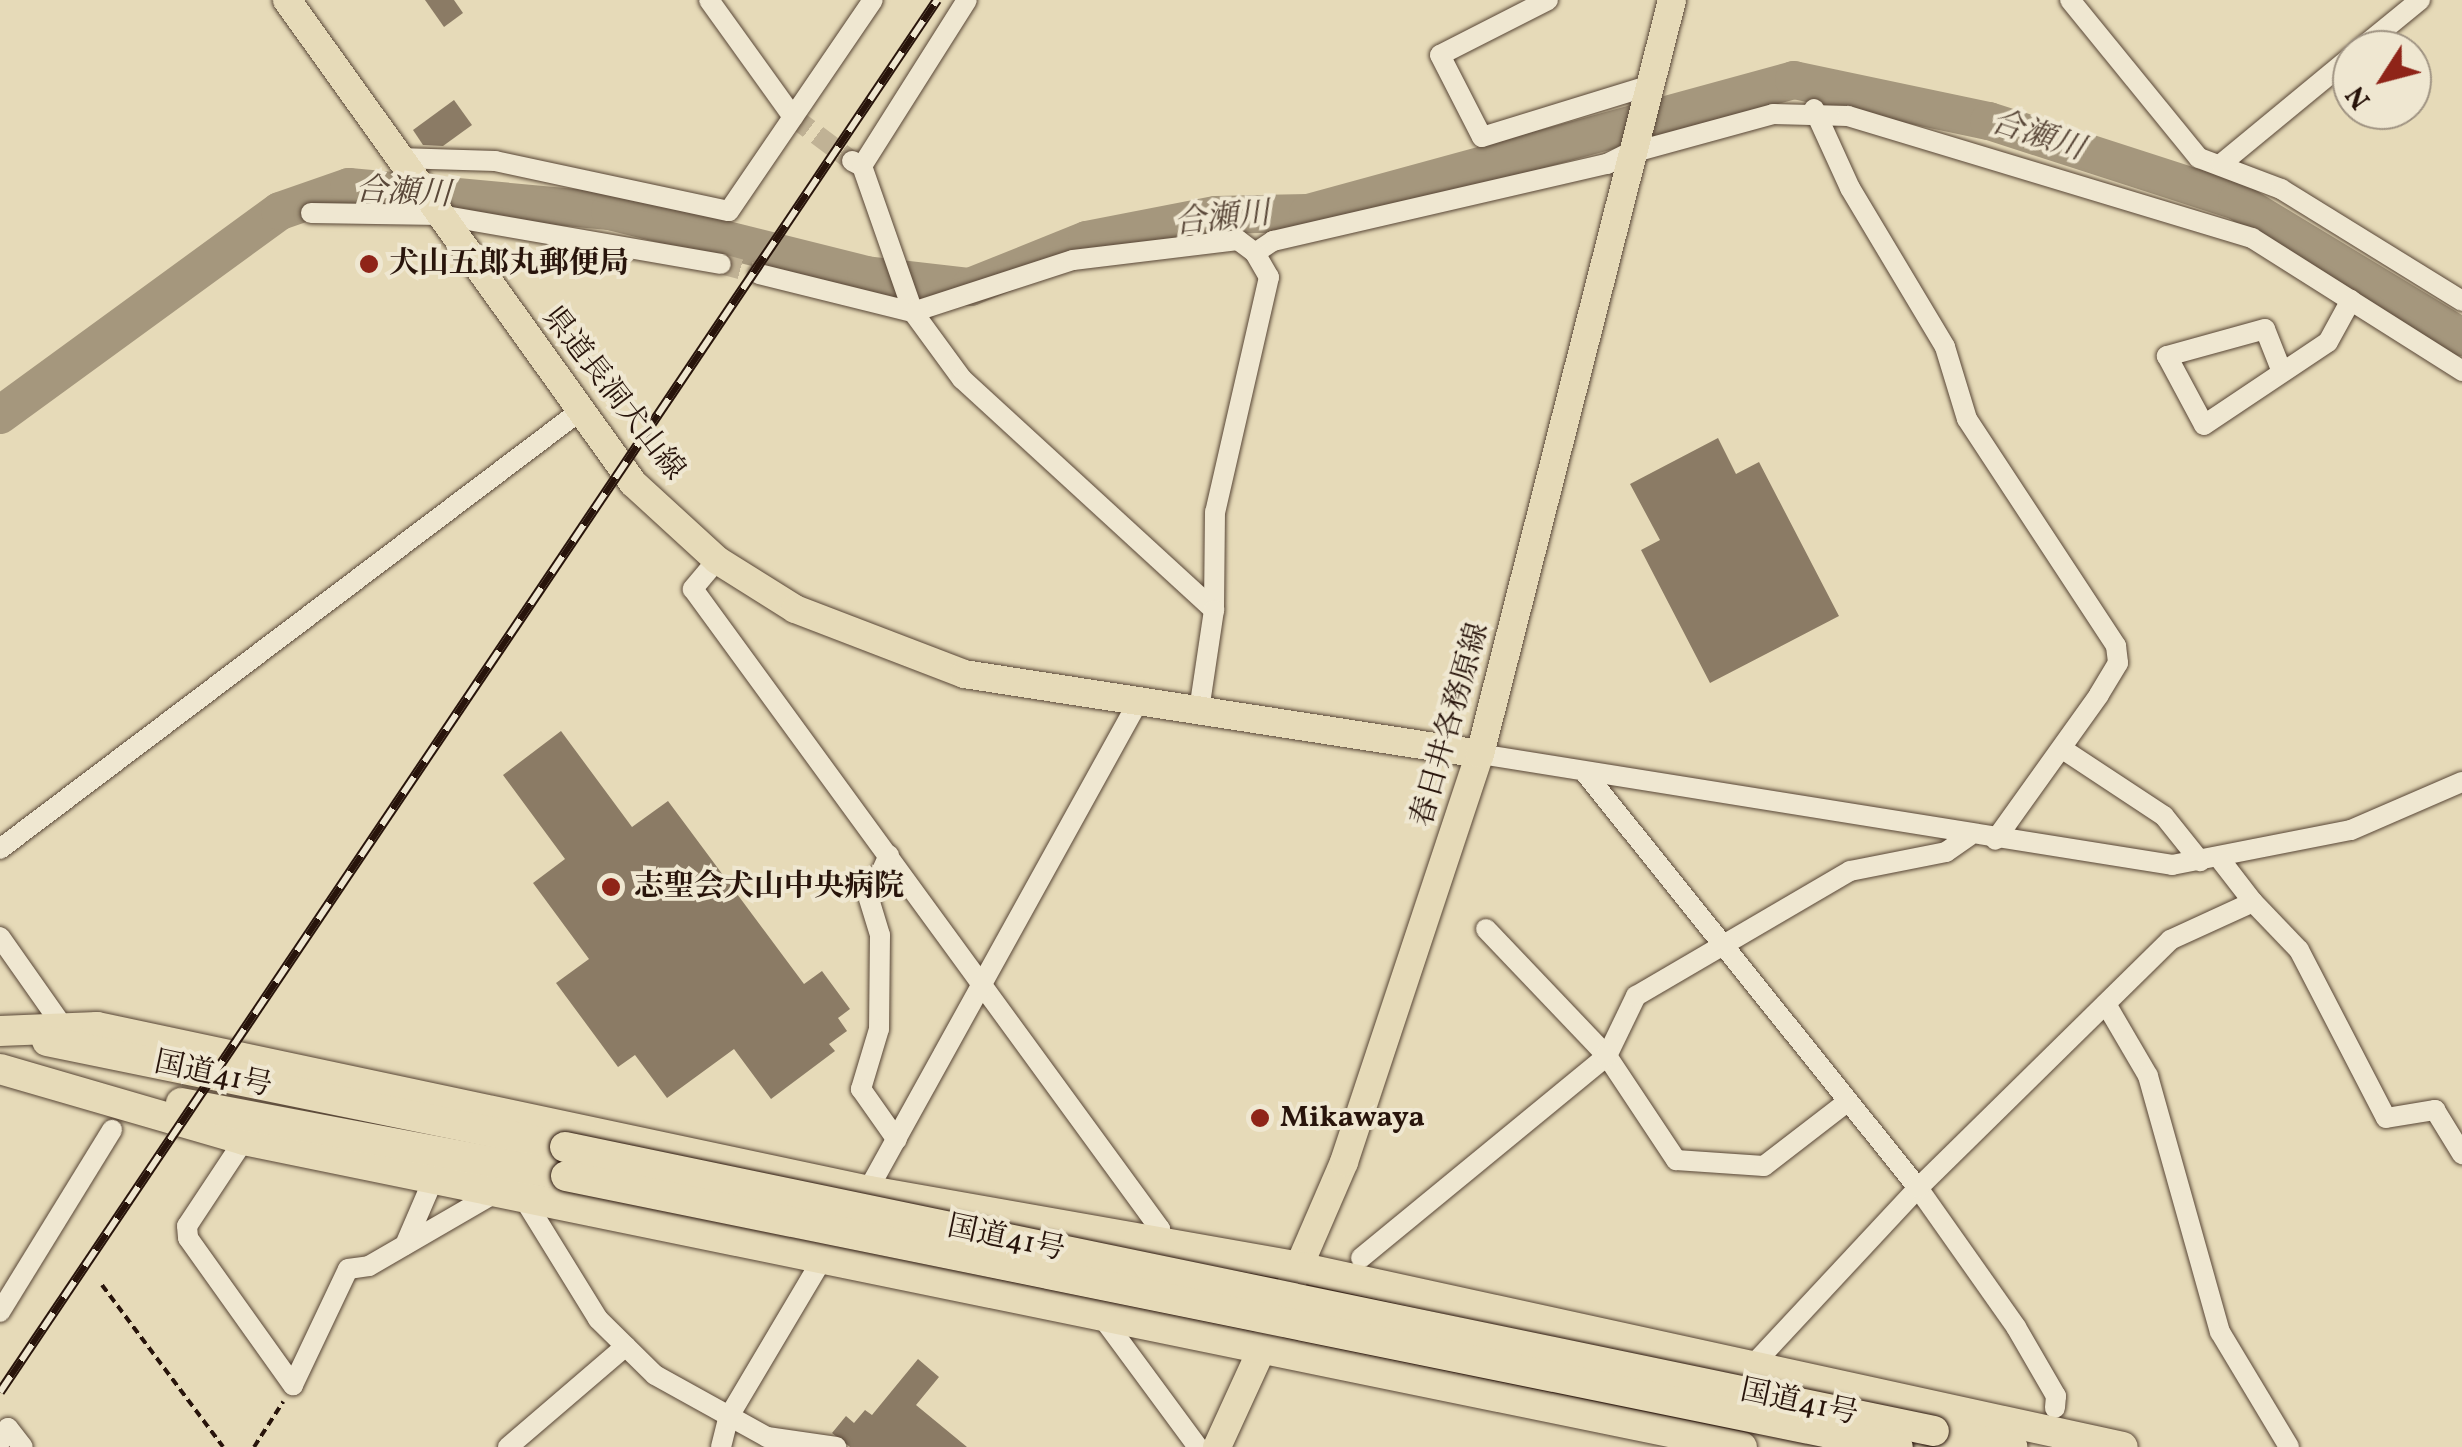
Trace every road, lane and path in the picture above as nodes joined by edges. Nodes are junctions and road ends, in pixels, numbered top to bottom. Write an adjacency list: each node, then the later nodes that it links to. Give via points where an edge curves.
1 (287, 0): 15 (main road, 県道長洞犬山線)
2 (709, 0): 13 (street)
3 (873, 0): 13 (street)
4 (967, 0): 24 (street, via 857,164)
5 (1548, 0): 11 (street, via 1440,54 1482,137)
6 (1672, 0): 11 (main road, 春日井各務原線)
7 (2070, 0): 16 (street, via 2199,158)
8 (2420, 0): 9 (street)
9 (2383, 30)
10 (2332, 72): 16 (street)
11 (1654, 84): 14 (main road, 春日井各務原線)
12 (1814, 109): 14 (street); 22 (street, via 2252,238); 32 (street, via 1850,188 1945,347 1967,418 2116,646 2118,663)
13 (794, 117): 15 (street, via 729,211 589,176)
14 (1636, 151): 19 (street, via 1608,164 1273,242); 33 (main road, 春日井各務原線)
15 (399, 158): 18 (main road, 県道長洞犬山線)
16 (2221, 164): 23 (street, via 2281,189)
17 (311, 213): 18 (street)
18 (440, 215): 20 (street); 27 (main road, 県道長洞犬山線)
19 (1255, 252): 24 (street, via 1238,240 1074,260); 29 (street, via 1269,276 1223,458)
20 (720, 264)
21 (760, 274): 24 (street)
22 (2350, 300): 25 (street); 26 (street, via 2328,342)
23 (2462, 300)
24 (913, 312): 29 (street, via 962,380)
25 (2462, 371)
26 (2282, 372): 26 (street, via 2204,425 2167,356 2265,329)
27 (580, 411): 28 (main road, 県道長洞犬山線, via 633,483); 38 (street)
28 (717, 560): 30 (main road, 県道長洞犬山線, via 795,609 886,650 964,674); 39 (street, via 693,589)
29 (1214, 610): 31 (street)
30 (1138, 702): 31 (main road, 県道長洞犬山線); 45 (street)
31 (1199, 710): 33 (main road, 県道長洞犬山線)
32 (2064, 750): 37 (street); 40 (street, via 2164,816)
33 (1480, 754): 34 (street); 65 (main road, 春日井各務原線, via 1420,946)
34 (1586, 774): 36 (street); 44 (street)
35 (2462, 782): 40 (street, via 2351,830)
36 (1969, 836): 37 (street); 44 (street, via 1946,852 1850,871)
37 (1995, 840): 40 (street, via 2152,862)
38 (0, 849)
39 (889, 855): 45 (street); 54 (street, via 869,899 880,935 879,1028 861,1089)
40 (2210, 860): 41 (street)
41 (2253, 902): 46 (street, via 2170,940); 55 (street, via 2299,950 2386,1118 2434,1110)
42 (1486, 929): 49 (street)
43 (0, 937): 47 (street)
44 (1721, 948): 49 (street, via 1636,996); 51 (street)
45 (984, 984): 54 (street); 61 (street, via 1160,1228)
46 (2106, 1004): 58 (street); 89 (street, via 2148,1076 2220,1332)
47 (64, 1028): 48 (highway); 59 (highway, via 97,1026)
48 (0, 1031): 56 (highway, 国道41号)
49 (1608, 1056): 51 (street, via 1676,1160 1692,1167 1764,1166); 63 (street)
50 (0, 1069): 53 (highway); 56 (highway, 国道41号)
51 (1847, 1102): 58 (street)
52 (112, 1130): 67 (street)
53 (244, 1140): 57 (highway); 72 (street, via 187,1226 188,1238)
54 (897, 1140): 59 (street)
55 (2462, 1154)
56 (566, 1162): 86 (highway, 国道41号, bridge); 87 (highway, 国道41号, bridge)
57 (433, 1180): 60 (highway); 62 (street)
58 (1918, 1188): 71 (street); 73 (street, via 2016,1327 2056,1396)
59 (869, 1191): 61 (highway); 64 (street)
60 (510, 1196): 62 (street); 64 (highway); 69 (street, via 598,1319)
61 (1159, 1246): 65 (highway)
62 (404, 1247): 72 (street, via 348,1269 334,1286 320,1337)
63 (1361, 1258)
64 (821, 1260): 68 (highway); 74 (street)
65 (1298, 1267): 70 (main road, 春日井各務原線); 71 (highway)
66 (102, 1284): 78 (path)
67 (0, 1312)
68 (1102, 1317): 70 (highway); 83 (street)
69 (626, 1346): 74 (street, via 655,1375); 80 (street)
70 (1261, 1352): 75 (highway); 84 (main road, 春日井各務原線)
71 (1751, 1368): 88 (highway)
72 (293, 1384): 79 (path)
73 (2054, 1408)
74 (728, 1418): 81 (street); 82 (street, via 779,1441)
75 (1657, 1438): 85 (highway)
76 (0, 1442): 77 (street, via 8,1428)
77 (22, 1447)
78 (223, 1447)
79 (254, 1447)
80 (508, 1447)
81 (721, 1447)
82 (836, 1447)
83 (1198, 1447)
84 (1217, 1447)
85 (1742, 1447)
86 (1898, 1447)
87 (2012, 1447)
88 (2123, 1447)
89 (2290, 1447)

